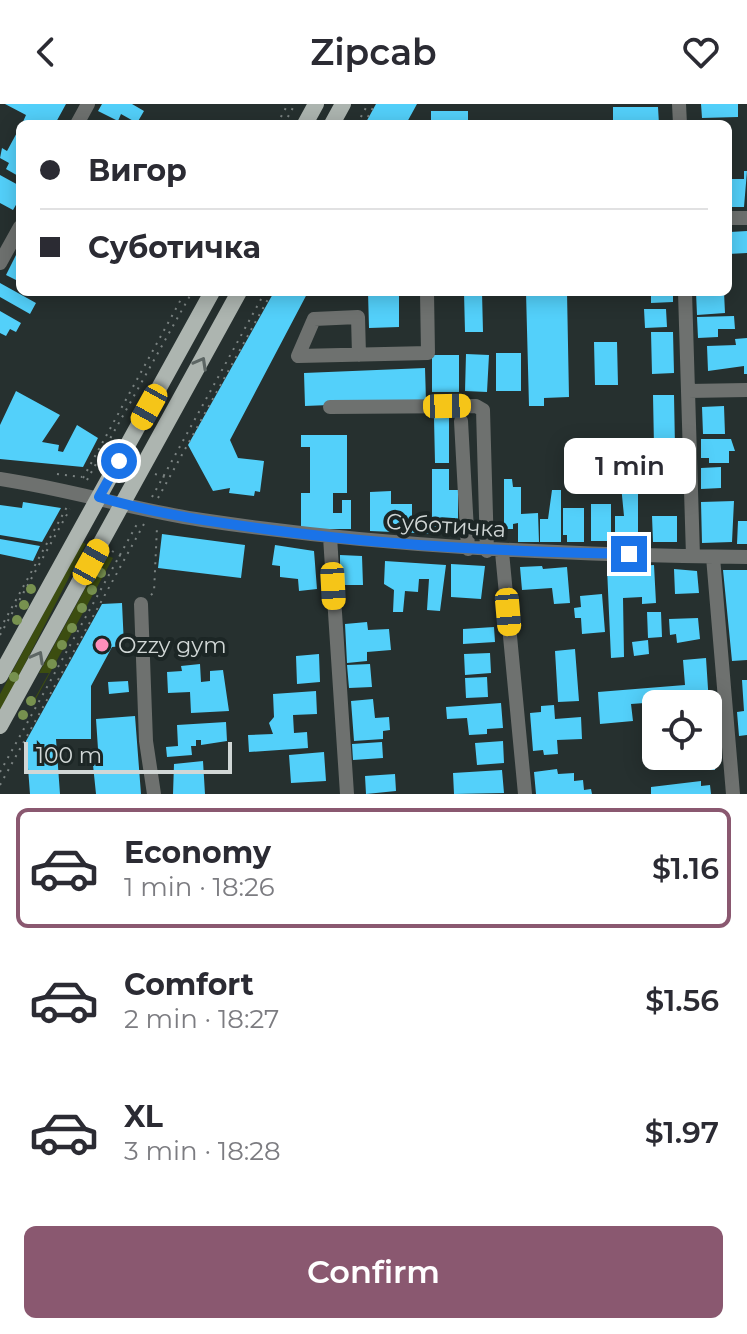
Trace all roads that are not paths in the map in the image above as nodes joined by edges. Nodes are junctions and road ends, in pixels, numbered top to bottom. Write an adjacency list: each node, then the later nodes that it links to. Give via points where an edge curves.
1 (16, 234): 2 (street)
2 (0, 263)
3 (210, 296): 13 (main road)
4 (237, 296): 14 (main road, one-way to 4)
5 (427, 296): 7 (street, via 428,353)
6 (685, 296): 9 (street)
7 (359, 355): 7 (street, via 344,355 298,356 314,319 358,317)
8 (747, 390): 9 (street)
9 (688, 391): 18 (street)
10 (330, 407): 17 (street, via 483,410)
11 (461, 421): 16 (street)
12 (0, 479): 13 (street, Суботичка, via 75,497)
13 (99, 497): 14 (street, Суботичка); 22 (main road)
14 (123, 504): 15 (street, Суботичка, via 147,512); 23 (main road, one-way to 14)
15 (330, 537): 16 (street, Суботичка); 25 (street)
16 (468, 549): 17 (street, Суботичка)
17 (495, 551): 18 (street, Суботичка); 26 (street)
18 (693, 556): 19 (street, Суботичка)
19 (713, 557): 20 (street, Суботичка); 27 (street)
20 (747, 557)
21 (141, 604): 24 (street, via 146,741)
22 (0, 676)
23 (0, 726)
24 (154, 794)
25 (347, 794)
26 (525, 794)
27 (733, 794)

